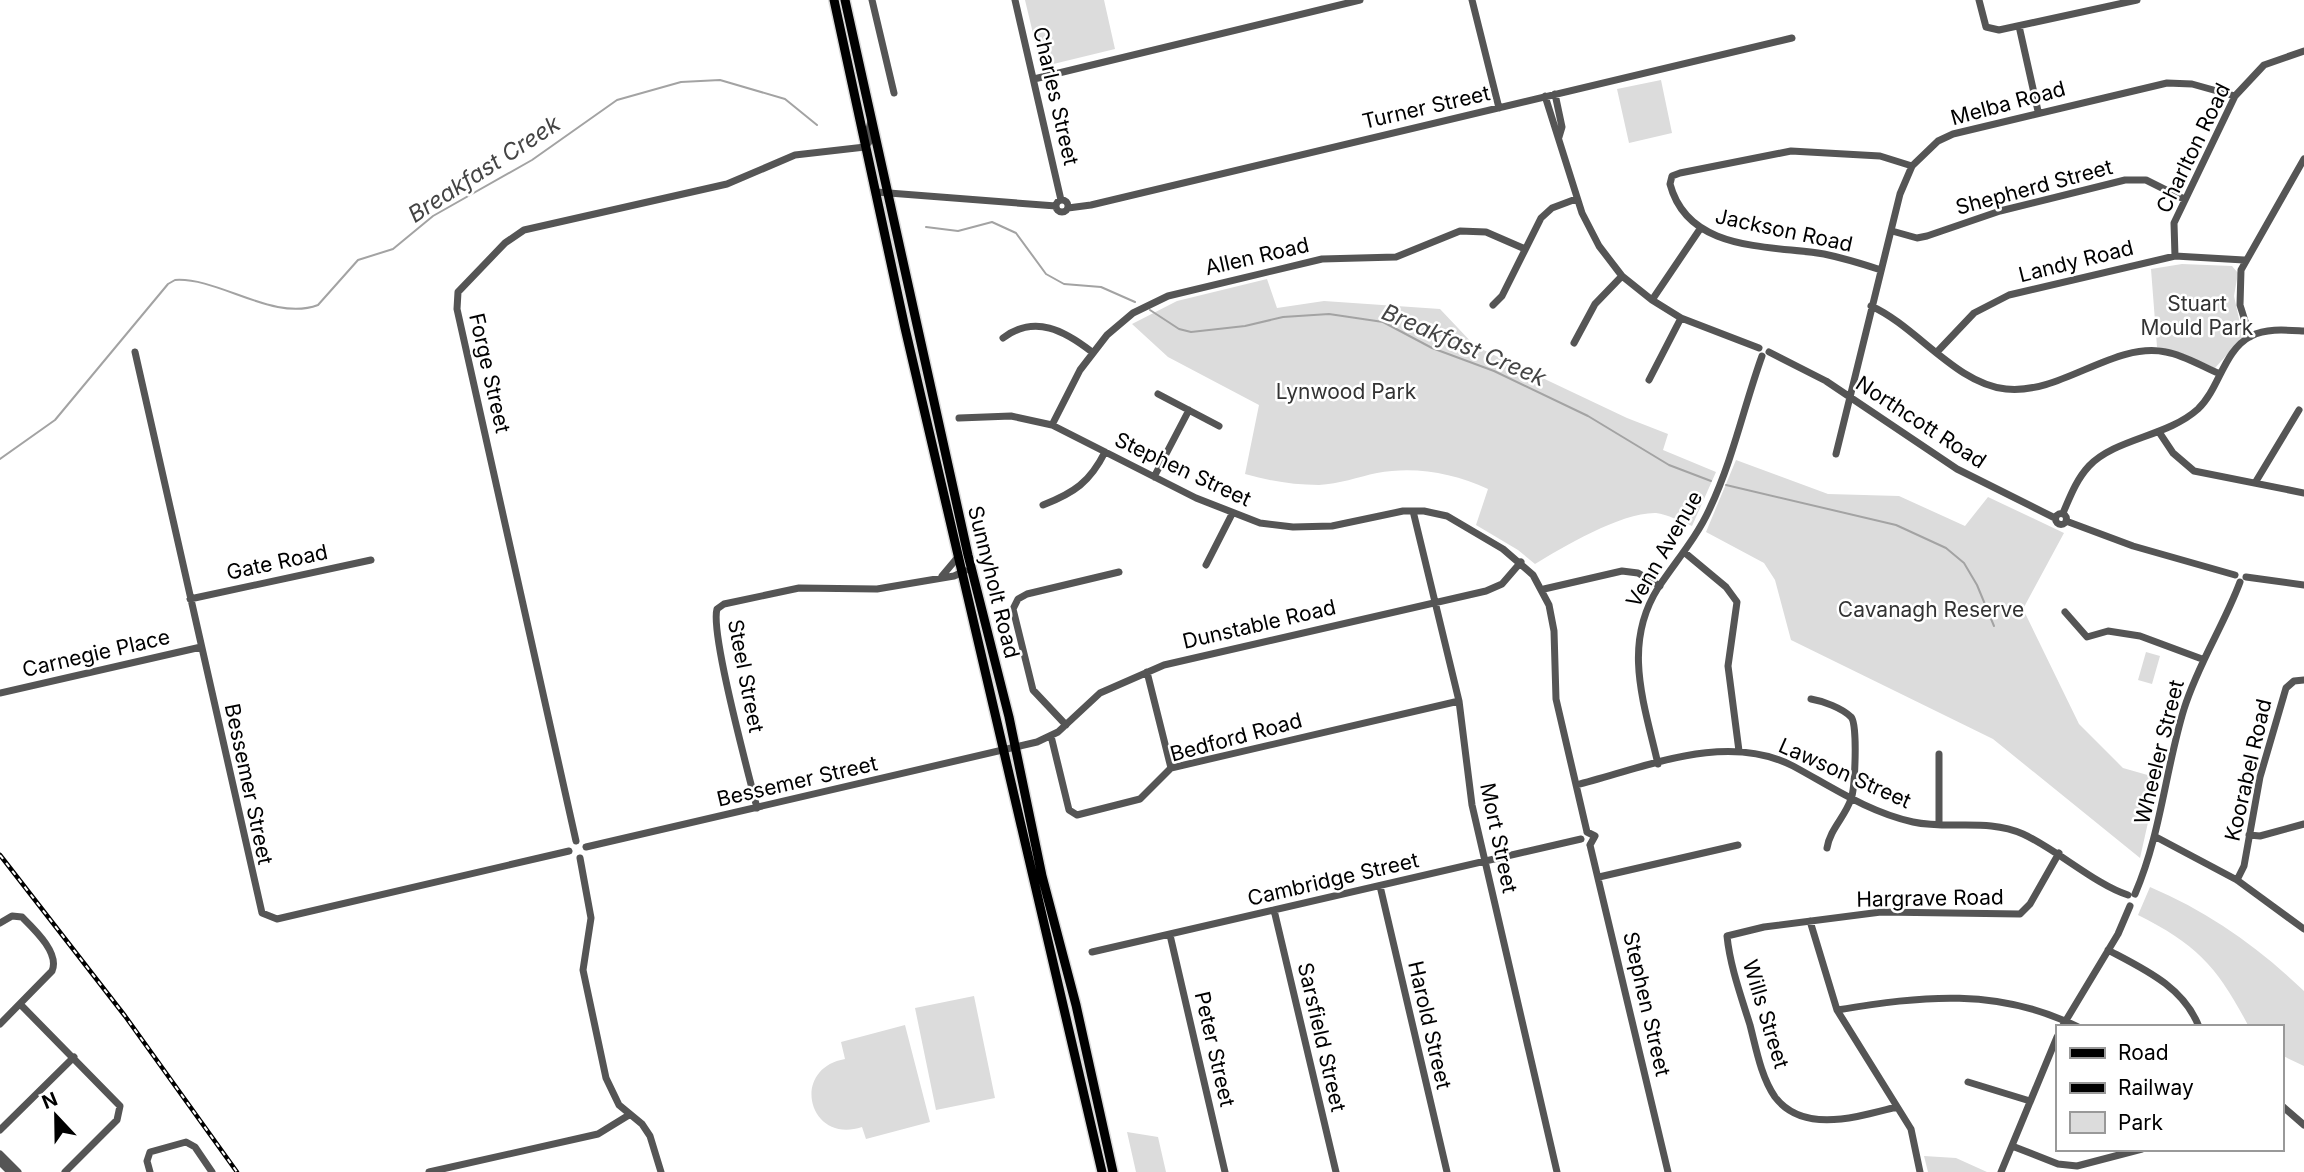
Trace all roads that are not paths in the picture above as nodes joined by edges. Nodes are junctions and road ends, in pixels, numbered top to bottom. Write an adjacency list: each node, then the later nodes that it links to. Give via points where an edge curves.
1 (834, 0): 21 (main road, Sunnyholt Road)
2 (845, 0): 19 (main road, Sunnyholt Road)
3 (872, 0): 13 (street)
4 (1015, 0): 12 (street, Charles Street)
5 (1360, 0): 12 (street)
6 (1472, 0): 17 (street)
7 (1979, 0): 9 (street, via 1986,27)
8 (2137, 0): 9 (street)
9 (2019, 26): 18 (street)
10 (1792, 38): 14 (street, Turner Street)
11 (2304, 51): 16 (street, Charlton Road, via 2264,65)
12 (1034, 79): 28 (street, Charles Street)
13 (894, 93)
14 (1555, 94): 15 (street, Turner Street); 20 (street, Northcott Road, via 1562,127)
15 (1545, 96): 17 (street, Turner Street); 20 (street, Northcott Road)
16 (2235, 96): 18 (street, Melba Road, via 2192,84 2167,83); 27 (street, Charlton Road)
17 (1499, 108): 28 (street, Turner Street, via 1091,205 1068,208 1067,202)
18 (2038, 111): 23 (street, Melba Road, via 1953,134 1938,141)
19 (871, 121): 21 (street); 25 (main road, Sunnyholt Road)
20 (1559, 136): 26 (street, Northcott Road)
21 (865, 147): 24 (main road, Sunnyholt Road); 106 (street, Forge Street, via 800,155 727,184 534,227 505,243 458,292 457,309)
22 (2304, 159): 33 (street)
23 (1912, 166): 29 (street, Jackson Road, via 1880,156 1791,151 1672,176 1670,184 1680,210); 30 (street, Melba Road, via 1899,194)
24 (876, 192): 25 (street); 68 (main road, Sunnyholt Road)
25 (889, 192): 28 (street); 68 (main road, Sunnyholt Road)
26 (1576, 199): 31 (street, via 1544,214); 35 (street, Northcott Road, via 1593,236)
27 (2184, 199): 30 (street, Shepherd Street, via 2146,180 2125,180 2000,211 1927,236); 32 (street, Charlton Road, via 2174,223)
28 (1059, 203)
29 (1700, 229): 34 (street, Jackson Road, via 1729,241 1827,255); 36 (street)
30 (1892, 231): 34 (street, Melba Road)
31 (1525, 249): 37 (street); 45 (street, Allen Road, via 1486,232 1465,230 1396,257 1328,258 1197,288 1141,308)
32 (2175, 256): 33 (street, Landy Road); 47 (street, Landy Road, via 2009,295 1974,313)
33 (2244, 260): 41 (street, via 2239,288)
34 (1881, 270): 38 (street, Melba Road)
35 (1622, 276): 36 (street, Northcott Road); 43 (street, via 1595,304)
36 (1652, 300): 39 (street, Northcott Road)
37 (1493, 305)
38 (1871, 306): 47 (street); 51 (street, Melba Road)
39 (1681, 318): 46 (street, Northcott Road); 49 (street)
40 (2304, 331): 41 (street, via 2267,331)
41 (2249, 337): 48 (street, via 2230,355)
42 (1003, 338): 45 (street, via 1017,330 1052,327)
43 (1573, 343)
44 (135, 352): 79 (street, Bessemer Street)
45 (1092, 352): 55 (street, Allen Road)
46 (1763, 352): 51 (street, Northcott Road, via 1802,366); 67 (street, Venn Avenue, via 1715,499)
47 (1937, 352): 48 (street, via 1983,383 2007,389 2036,389 2144,352 2174,354)
48 (2220, 374): 57 (street, via 2198,409)
49 (1649, 380)
50 (1158, 394): 52 (street)
51 (1850, 397): 59 (street, Melba Road); 66 (street, Northcott Road, via 1957,469)
52 (1189, 410): 56 (street); 60 (street)
53 (2299, 410): 61 (street)
54 (959, 418): 55 (street, Stephen Street, via 1011,416)
55 (1052, 425): 58 (street, Stephen Street)
56 (1219, 426)
57 (2160, 432): 61 (street, via 2173,453 2194,471); 66 (street, via 2090,465)
58 (1105, 452): 60 (street, Stephen Street); 63 (street, via 1082,486)
59 (1836, 454)
60 (1154, 477): 65 (street, Stephen Street)
61 (2255, 484): 62 (street)
62 (2304, 493)
63 (1043, 505)
64 (1413, 511): 65 (street, Stephen Street, via 1311,527 1260,523); 70 (street, Stephen Street, via 1447,516); 80 (street, Mort Street)
65 (1232, 514): 71 (street)
66 (2062, 517): 75 (street, Northcott Road, via 2133,546)
67 (1684, 552): 77 (street, Venn Avenue); 93 (street, via 1737,602 1728,666)
68 (963, 556): 73 (main road, Sunnyholt Road); 74 (street); 91 (main road, Sunnyholt Road)
69 (371, 560): 79 (street, Gate Road)
70 (1521, 562): 78 (street, Stephen Street); 80 (street, Dunstable Road, via 1494,589)
71 (1206, 565)
72 (1119, 572): 89 (street, via 1027,594 1013,609 1032,690)
73 (963, 573): 74 (street, Steel Street); 92 (main road, Sunnyholt Road)
74 (941, 576): 99 (street, Steel Street, via 877,589 789,589 717,609 721,647)
75 (2240, 578): 76 (street, Northcott Road); 83 (street, Wheeler Street)
76 (2304, 585)
77 (1660, 586): 78 (street, via 1642,575 1622,571); 95 (street, Venn Avenue, via 1642,621 1637,649 1640,686)
78 (1544, 589): 97 (street, Stephen Street, via 1554,631 1556,699)
79 (190, 599): 82 (street, Bessemer Street)
80 (1436, 603): 84 (street, Dunstable Road, via 1188,658); 88 (street, Mort Street)
81 (2065, 612): 83 (street, via 2087,637 2106,631 2140,636)
82 (201, 647): 86 (street, Carnegie Place); 111 (street, Bessemer Street, via 258,905 267,917 277,919)
83 (2202, 659): 104 (street, Wheeler Street, via 2175,741)
84 (1147, 672): 89 (street, Dunstable Road, via 1088,701); 96 (street)
85 (2304, 680): 103 (street, Koorabel Road, via 2286,688)
86 (0, 693)
87 (1811, 699): 98 (street, via 1854,720)
88 (1459, 701): 96 (street, Bedford Road); 114 (street, Mort Street, via 1472,805)
89 (1066, 725): 90 (street, Dunstable Road)
90 (1051, 736): 91 (street, Dunstable Road); 96 (street, Bedford Road, via 1073,815 1140,799)
91 (1015, 748): 92 (street, Bessemer Street); 153 (main road, Sunnyholt Road)
92 (1005, 750): 99 (street, Bessemer Street); 152 (main road, Sunnyholt Road)
93 (1739, 751): 95 (street, Lawson Street, via 1714,751); 98 (street, Lawson Street, via 1792,766)
94 (1939, 754): 100 (street)
95 (1658, 764): 97 (street, Lawson Street)
96 (1171, 768)
97 (1576, 785): 102 (street, Stephen Street)
98 (1851, 799): 100 (street, Lawson Street, via 1891,816); 110 (street)
99 (757, 808): 109 (street, Bessemer Street)
100 (1939, 824): 112 (street, Lawson Street, via 2004,826)
101 (2304, 824): 103 (street)
102 (1587, 832): 105 (street); 107 (street, Stephen Street, via 1595,836)
103 (2249, 835): 116 (street, Koorabel Road)
104 (2156, 837): 116 (street); 118 (street, Wheeler Street)
105 (1581, 839): 107 (street); 114 (street, Cambridge Street)
106 (576, 841): 109 (street); 111 (street)
107 (1590, 845): 115 (street, Stephen Street)
108 (1738, 845): 115 (street)
109 (586, 847): 113 (street)
110 (1827, 848)
111 (569, 851): 113 (street)
112 (2059, 853): 118 (street, Lawson Street); 120 (street, Hargrave Road, via 2021,914 1881,912)
113 (580, 858): 138 (street, via 592,918 584,976 608,1085)
114 (1485, 862): 117 (street, Cambridge Street); 157 (street, Mort Street)
115 (1599, 877): 158 (street, Stephen Street)
116 (2237, 880): 122 (street)
117 (1380, 886): 119 (street, Cambridge Street); 156 (street, Harold Street)
118 (2132, 895): 125 (street)
119 (1274, 910): 123 (street, Cambridge Street); 155 (street, Sarsfield Street)
120 (1810, 921): 124 (street, Hargrave Road); 128 (street)
121 (0, 923): 127 (street, via 12,916 22,917 55,958 52,971)
122 (2304, 929)
123 (1170, 935): 126 (street, Cambridge Street); 154 (street, Peter Street)
124 (1727, 936): 136 (street, Wills Street, via 1764,1074 1776,1098 1793,1111 1820,1121)
125 (2108, 950): 129 (street); 131 (street, via 2175,990)
126 (1092, 952)
127 (20, 1004): 130 (street); 133 (street)
128 (1838, 1010): 129 (street, via 1913,998 1971,998 2014,1004); 136 (street)
129 (2064, 1023)
130 (0, 1024)
131 (2198, 1025)
132 (2056, 1039): 135 (street)
133 (74, 1057): 140 (street); 147 (street, via 116,1099 120,1110 114,1123)
134 (1968, 1082): 135 (street)
135 (2030, 1101): 141 (street)
136 (1897, 1107): 159 (street, via 1911,1129)
137 (2283, 1107): 139 (street)
138 (629, 1115): 150 (street, via 598,1135); 151 (street, via 650,1136)
139 (2304, 1125)
140 (0, 1130)
141 (2012, 1146): 142 (street, via 2058,1164 2077,1166); 160 (street)
142 (2134, 1151)
143 (0, 1154): 146 (street)
144 (0, 1162): 145 (street)
145 (10, 1172)
146 (18, 1172)
147 (65, 1172)
148 (150, 1172): 149 (street, via 150,1152 186,1142 195,1147)
149 (212, 1172)
150 (429, 1172)
151 (661, 1172)
152 (1102, 1172)
153 (1113, 1172)
154 (1225, 1172)
155 (1336, 1172)
156 (1447, 1172)
157 (1557, 1172)
158 (1668, 1172)
159 (1920, 1172)
160 (2001, 1172)

